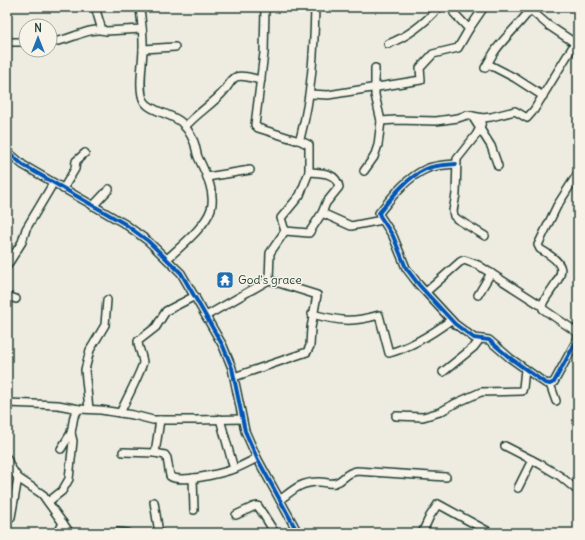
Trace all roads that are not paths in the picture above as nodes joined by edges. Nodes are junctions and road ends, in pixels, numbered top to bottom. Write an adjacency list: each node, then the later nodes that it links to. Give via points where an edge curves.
1 (95, 7): 11 (street)
2 (140, 7): 9 (street)
3 (265, 7): 20 (street)
4 (315, 7): 22 (street)
5 (439, 7): 15 (street, via 414,31)
6 (484, 7): 10 (street)
7 (528, 8): 16 (street); 23 (street, via 520,24 494,52 486,66 515,78)
8 (454, 13): 10 (street)
9 (142, 29): 11 (street); 18 (street)
10 (469, 29): 21 (street, via 458,48 433,54 420,68 421,80)
11 (102, 30): 14 (street, via 81,33)
12 (7, 42): 13 (street)
13 (18, 42)
14 (58, 42)
15 (388, 44)
16 (577, 44): 23 (street)
17 (175, 47): 18 (street)
18 (143, 48): 28 (street, via 141,85 145,102)
19 (375, 68): 21 (street)
20 (261, 80): 28 (street, via 237,76 223,93); 30 (street, via 255,125)
21 (374, 87): 22 (street, via 328,95); 27 (street)
22 (310, 94): 30 (street)
23 (543, 96): 25 (street, via 527,118 515,111)
24 (472, 116): 26 (street); 27 (street, via 436,121); 29 (street)
25 (491, 117): 26 (street); 29 (street)
26 (483, 118): 29 (street)
27 (381, 121): 36 (street, via 374,157)
28 (185, 127): 39 (street, via 194,142)
29 (480, 128): 33 (street); 34 (street, via 491,146)
30 (299, 140): 37 (street, via 309,145)
31 (8, 153): 40 (street)
32 (85, 153): 41 (street, via 76,161 75,169)
33 (456, 164): 45 (street, via 427,168 412,178 398,189 379,214); 47 (street, via 454,216)
34 (498, 166)
35 (250, 170): 39 (street)
36 (364, 171)
37 (309, 172): 44 (street, via 328,173 340,185 326,203); 46 (street, via 300,195 281,218)
38 (578, 173): 59 (street, via 557,206 538,245 559,262 561,267 561,273)
39 (207, 177): 49 (street, via 211,209 189,240)
40 (52, 183): 41 (street); 48 (street, via 22,242)
41 (63, 189): 43 (street)
42 (109, 189): 43 (street)
43 (93, 206): 49 (street, via 148,241)
44 (322, 213): 45 (street, via 352,226); 46 (street, via 309,233)
45 (382, 220): 53 (street, via 395,241 406,268)
46 (284, 231): 52 (street, via 270,253)
47 (485, 236)
48 (10, 255): 50 (street)
49 (167, 259): 56 (street, via 181,273)
50 (7, 266)
51 (491, 273): 53 (street, via 464,260); 54 (street); 59 (street)
52 (269, 280): 60 (street, via 316,294); 61 (street)
53 (426, 292): 62 (street)
54 (478, 295)
55 (7, 296): 57 (street)
56 (195, 296): 61 (street); 74 (street, via 166,311 156,327 138,341 143,363)
57 (16, 299)
58 (107, 300): 73 (street, via 105,325 90,350 85,370)
59 (542, 306): 63 (street)
60 (312, 314): 62 (street, via 350,321 379,315 389,353 402,350 436,332); 68 (street, via 310,346 307,352)
61 (206, 316): 68 (street, via 227,354)
62 (451, 320): 65 (street, via 474,338)
63 (578, 333)
64 (578, 338): 69 (street, via 554,382)
65 (480, 339): 66 (street, via 490,340); 67 (street)
66 (524, 369): 69 (street); 75 (street, via 522,391 481,392 440,412 423,417)
67 (443, 372)
68 (234, 377): 76 (street)
69 (550, 384): 70 (street)
70 (556, 402)
71 (7, 403): 72 (street, via 58,405)
72 (79, 409): 73 (street); 79 (street, via 74,416)
73 (89, 409): 74 (street)
74 (120, 413): 78 (street)
75 (396, 416)
76 (242, 418): 77 (street); 85 (street)
77 (220, 419): 78 (street); 88 (street)
78 (160, 420): 83 (street)
79 (71, 433): 81 (street); 95 (street, via 73,441 69,479 62,490)
80 (505, 446): 86 (street)
81 (62, 449)
82 (123, 452): 83 (street)
83 (155, 452): 91 (street, via 167,458 172,478)
84 (7, 458): 87 (street)
85 (257, 458): 88 (street); 94 (street)
86 (532, 460): 92 (street); 93 (street, via 560,476)
87 (9, 468): 90 (street)
88 (234, 469): 91 (street)
89 (446, 477): 94 (street, via 357,471 348,473 339,482 332,484 302,484)
90 (18, 478): 95 (street, via 42,494); 99 (street)
91 (193, 478): 97 (street)
92 (518, 488)
93 (578, 492)
94 (280, 500): 107 (street)
95 (48, 502): 100 (street)
96 (154, 502): 105 (street)
97 (194, 510)
98 (236, 515): 106 (street, via 258,506)
99 (11, 517)
100 (63, 523): 102 (street); 103 (street)
101 (118, 532): 104 (street)
102 (58, 533)
103 (70, 533)
104 (128, 533)
105 (159, 533)
106 (275, 533)
107 (298, 533)
108 (422, 533): 109 (street, via 438,504)
109 (491, 533)

